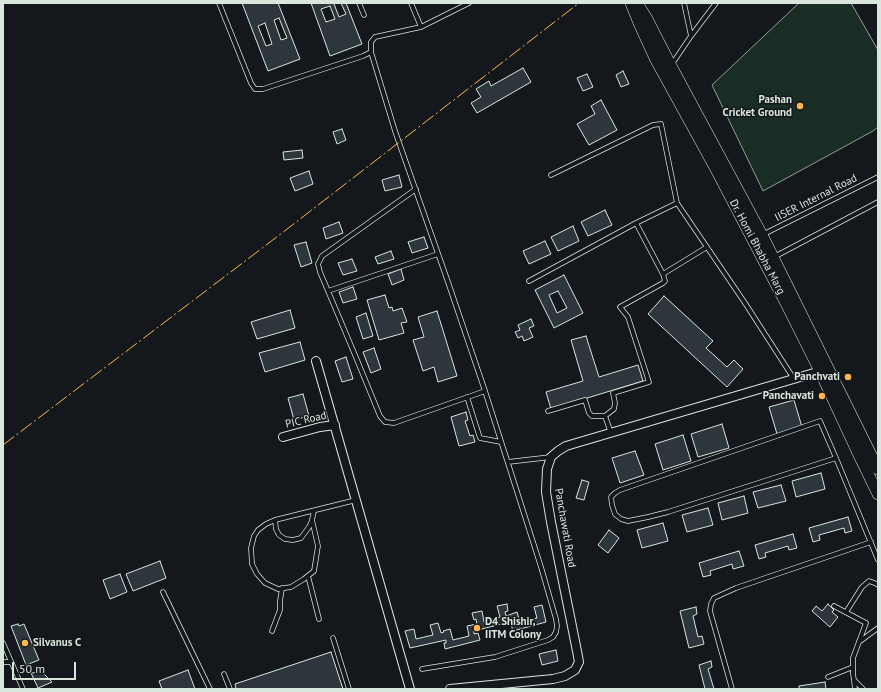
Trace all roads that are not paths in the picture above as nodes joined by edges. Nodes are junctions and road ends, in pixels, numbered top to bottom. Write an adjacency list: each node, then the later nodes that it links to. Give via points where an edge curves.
1 (219, 3): 12 (lane, via 255,89 263,89)
2 (359, 3): 9 (lane)
3 (412, 3): 10 (lane)
4 (469, 3): 10 (lane)
5 (631, 3): 14 (main road, Dr. Homi Bhabha Marg)
6 (637, 3): 13 (main road, Dr. Homi Bhabha Marg)
7 (684, 3): 11 (lane)
8 (716, 3): 11 (lane)
9 (364, 15)
10 (420, 27): 12 (lane, via 375,37 370,42)
11 (691, 36): 13 (lane)
12 (371, 52): 17 (lane)
13 (671, 66): 14 (lane); 21 (main road, Dr. Homi Bhabha Marg)
14 (665, 76): 21 (main road, Dr. Homi Bhabha Marg, via 716,169)
15 (551, 175): 19 (lane, via 653,124 661,124)
16 (878, 177): 21 (lane, IISER Internal Road)
17 (416, 189): 23 (lane); 27 (lane, via 322,256 319,266)
18 (878, 202): 24 (lane)
19 (677, 203): 20 (lane); 22 (lane)
20 (636, 223): 25 (lane); 26 (lane)
21 (758, 238): 24 (main road, Dr. Homi Bhabha Marg)
22 (707, 247): 25 (lane); 30 (lane)
23 (438, 254): 27 (lane); 31 (lane)
24 (770, 260): 29 (main road, Dr. Homi Bhabha Marg)
25 (663, 274): 34 (lane, via 663,283 620,307 628,317 649,382 613,393 614,409)
26 (529, 281)
27 (328, 291): 32 (lane, via 380,416 385,422 394,423)
28 (316, 361): 35 (street)
29 (824, 369): 30 (street); 42 (main road, Dr. Homi Bhabha Marg); 43 (main road, Dr. Homi Bhabha Marg, via 858,453)
30 (794, 379): 36 (street)
31 (485, 391): 32 (lane); 38 (lane)
32 (467, 398): 38 (lane, via 480,438)
33 (548, 411): 34 (lane, via 585,400 592,416)
34 (605, 416): 36 (lane)
35 (335, 425): 37 (street, PIC Road); 44 (street)
36 (611, 433): 39 (street, via 566,446)
37 (283, 437)
38 (501, 442): 41 (lane)
39 (551, 457): 41 (lane); 74 (street, Panchawati Road, via 547,469 546,492 579,662 575,670 554,679)
40 (836, 458): 40 (lane, via 648,517 621,519 615,514 612,505 611,497 620,490 820,421); 48 (lane)
41 (508, 462): 65 (lane, via 541,567 557,626 556,632 548,640 495,657)
42 (878, 469)
43 (878, 494)
44 (356, 500): 45 (lane); 73 (street)
45 (314, 511): 46 (lane); 47 (lane)
46 (275, 520): 47 (lane, via 276,529 285,540 301,538); 52 (lane, via 258,530 250,548 252,564 257,574 265,583 278,589)
47 (312, 520): 50 (lane, via 318,546 314,571)
48 (871, 542): 49 (lane); 75 (lane, via 736,588 714,598 710,611)
49 (878, 560)
50 (308, 576): 52 (lane, via 291,587); 56 (lane)
51 (878, 585): 55 (lane, via 869,581 862,587)
52 (282, 588): 58 (lane, via 280,610)
53 (163, 592): 70 (lane)
54 (834, 606): 55 (lane)
55 (846, 612): 60 (lane, via 866,623)
56 (319, 619)
57 (878, 628): 60 (lane)
58 (272, 631)
59 (333, 638): 72 (lane)
60 (859, 642): 64 (lane, via 853,658)
61 (3, 643): 63 (lane)
62 (3, 662): 63 (lane)
63 (10, 662): 69 (lane)
64 (853, 667): 67 (lane); 68 (lane)
65 (422, 669)
66 (224, 674): 71 (lane)
67 (828, 677)
68 (854, 680): 76 (lane); 77 (lane)
69 (23, 689)
70 (210, 689)
71 (230, 689)
72 (349, 689)
73 (410, 689)
74 (450, 689)
75 (732, 689)
76 (855, 689)
77 (863, 689)

